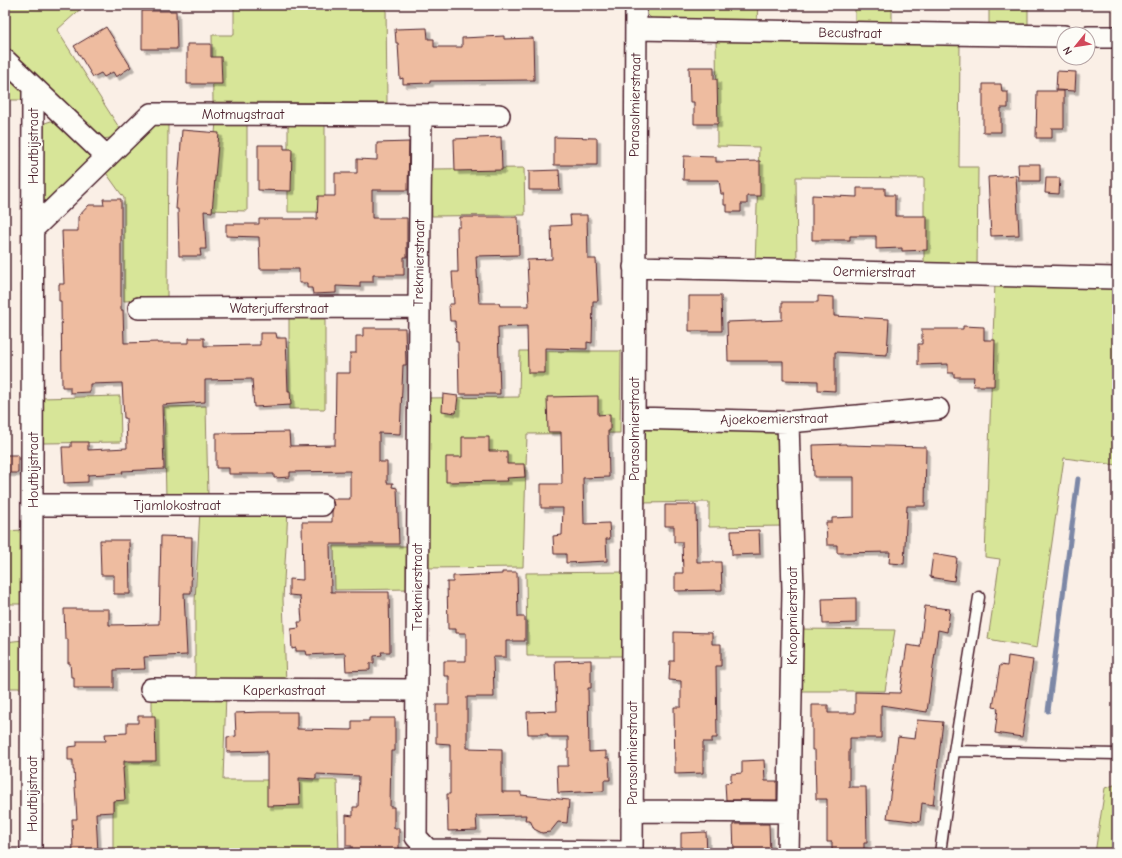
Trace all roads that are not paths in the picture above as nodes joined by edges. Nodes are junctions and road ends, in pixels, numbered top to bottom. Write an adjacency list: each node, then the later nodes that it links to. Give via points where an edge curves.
1 (636, 5): 2 (street, Parasolmierstraat)
2 (636, 29): 3 (street, Becustraat); 12 (street, Parasolmierstraat)
3 (1056, 36)
4 (1096, 37): 5 (street)
5 (1117, 37)
6 (5, 60): 7 (street, Houtbijstraat)
7 (33, 87): 10 (street, Houtbijstraat); 11 (street, Houtbijstraat)
8 (421, 114): 9 (street, Motmugstraat); 10 (street, Motmugstraat, via 151,114); 14 (street, Trekmierstraat)
9 (499, 115)
10 (107, 157): 11 (street, Motmugstraat)
11 (33, 229): 19 (street, Houtbijstraat)
12 (634, 267): 13 (street, Oermierstraat); 17 (street, Parasolmierstraat)
13 (1115, 278)
14 (419, 307): 15 (street, Waterjufferstraat); 23 (street, Trekmierstraat)
15 (140, 308)
16 (938, 410): 18 (street, Ajoekoemierstraat)
17 (634, 418): 18 (street, Ajoekoemierstraat); 26 (street, Parasolmierstraat)
18 (788, 422): 27 (street, Knoopmierstraat, via 793,590)
19 (33, 505): 20 (street, Tjamlokostraat); 29 (street, Houtbijstraat)
20 (322, 505)
21 (979, 597): 24 (lane)
22 (150, 689): 23 (street, Kaperkastraat)
23 (417, 690): 28 (street, Trekmierstraat, via 416,837 428,850)
24 (954, 751): 25 (lane); 31 (lane)
25 (1117, 754)
26 (632, 811): 27 (street); 28 (street, Parasolmierstraat)
27 (789, 812): 30 (street, Knoopmierstraat)
28 (632, 852)
29 (31, 853)
30 (788, 853)
31 (940, 853)

